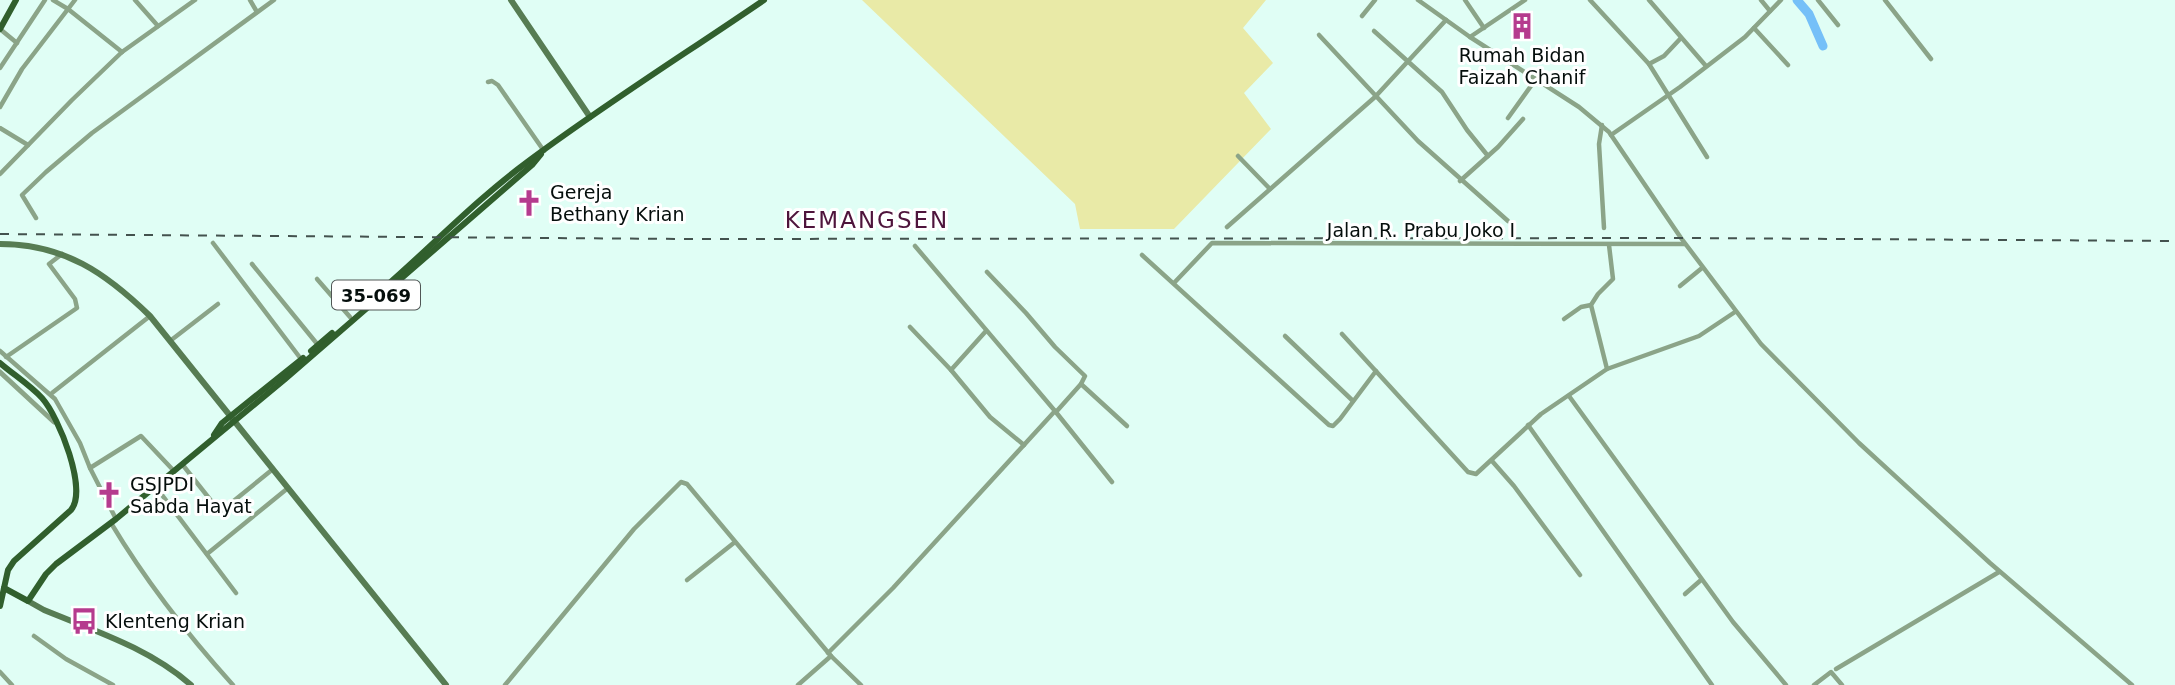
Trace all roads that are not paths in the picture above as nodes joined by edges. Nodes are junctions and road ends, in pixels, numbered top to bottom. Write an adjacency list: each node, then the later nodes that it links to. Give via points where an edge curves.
1 (16, 0): 30 (main road)
2 (45, 0): 35 (street)
3 (53, 0): 21 (street)
4 (75, 0): 21 (street)
5 (135, 0): 27 (street)
6 (195, 0): 27 (street)
7 (250, 0): 22 (street)
8 (274, 0): 22 (street)
9 (511, 0): 48 (main road)
10 (764, 0): 48 (main road, 35-069)
11 (1375, 0): 24 (street)
12 (1465, 0): 29 (street)
13 (1590, 0): 39 (street)
14 (1649, 0): 34 (street)
15 (1761, 0): 23 (street)
16 (1781, 0): 23 (street)
17 (1818, 0): 26 (street)
18 (1885, 0): 37 (street)
19 (1423, 1): 25 (street)
20 (1522, 1): 29 (street)
21 (68, 9): 36 (street); 47 (street, via 22,69)
22 (257, 12): 62 (street, via 92,133 24,192)
23 (1770, 12): 28 (street)
24 (1362, 16)
25 (1446, 20): 33 (street); 38 (street)
26 (1838, 24)
27 (158, 26): 36 (street)
28 (1754, 27): 40 (street); 41 (street)
29 (1482, 29): 33 (street)
30 (1, 30): 35 (street)
31 (1374, 31): 38 (street)
32 (1319, 35): 46 (street)
33 (1472, 36): 43 (street)
34 (1681, 39): 39 (street); 41 (street)
35 (16, 42): 42 (street)
36 (122, 52): 54 (street)
37 (1931, 60)
38 (1409, 61): 46 (street); 57 (street, via 1442,92)
39 (1648, 64): 45 (street)
40 (1788, 65)
41 (1706, 66): 45 (street)
42 (0, 68)
43 (1536, 79): 49 (street); 51 (street)
44 (488, 82): 55 (street, via 498,85)
45 (1669, 95): 53 (street); 58 (street)
46 (1375, 97): 60 (street); 61 (street)
47 (0, 107)
48 (590, 117): 55 (main road, 35-069)
49 (1508, 118)
50 (1523, 119): 57 (street)
51 (1603, 126): 53 (street); 65 (street, via 1599,144)
52 (0, 128): 54 (street)
53 (1610, 133): 69 (street)
54 (28, 145): 59 (street)
55 (543, 153): 83 (main road, 35-069, via 495,188); 104 (main road, 35-069, via 391,288)
56 (1238, 156): 61 (street)
57 (1488, 156): 60 (street)
58 (1707, 157)
59 (0, 174)
60 (1461, 181): 63 (street)
61 (1270, 189): 64 (street)
62 (36, 218)
63 (1508, 221)
64 (1227, 227)
65 (1604, 228)
66 (213, 243): 93 (street)
67 (0, 244): 71 (main road)
68 (1609, 244): 69 (street, Jalan R. Prabu Joko I); 77 (street, Jalan R. Prabu Joko I, via 1212,243); 80 (street, via 1613,279)
69 (1685, 244): 74 (street)
70 (915, 246): 86 (street)
71 (62, 254): 82 (main road, via 98,271); 92 (street, via 49,264 78,308)
72 (1142, 255): 77 (street)
73 (252, 264): 90 (street)
74 (1702, 268): 78 (street); 81 (street)
75 (987, 272): 99 (street, via 1085,375)
76 (317, 279): 83 (street)
77 (1174, 283): 102 (street, via 1329,425 1340,419)
78 (1680, 286)
79 (219, 304): 89 (street)
80 (1591, 305): 84 (street); 95 (street)
81 (1735, 312): 95 (street, via 1695,337); 120 (street, via 1859,443)
82 (150, 316): 89 (main road); 100 (street)
83 (350, 317): 90 (main road, 35-069)
84 (1564, 319)
85 (910, 327): 96 (street)
86 (986, 331): 96 (street); 103 (street)
87 (1342, 334): 97 (street)
88 (1285, 336): 102 (street)
89 (170, 341): 104 (main road)
90 (318, 345): 93 (main road, 35-069)
91 (0, 351): 92 (street)
92 (6, 357): 100 (street)
93 (301, 359): 104 (main road, 35-069)
94 (0, 363): 107 (main road, via 34,390 55,417)
95 (1607, 369): 101 (street)
96 (951, 370): 108 (street, via 990,417)
97 (1376, 371): 102 (street); 109 (street, via 1470,474 1479,473)
98 (0, 372): 107 (street, via 48,415)
99 (1081, 384): 103 (street); 106 (street)
100 (52, 394): 111 (street)
101 (1569, 396): 105 (street); 123 (street)
102 (1353, 401)
103 (1056, 411): 108 (street); 114 (street)
104 (232, 419): 110 (main road, 35-069); 112 (main road)
105 (1528, 425): 109 (street); 141 (street)
106 (1127, 426)
107 (65, 443): 124 (main road, via 76,503 16,558)
108 (1024, 445): 130 (street)
109 (1492, 461): 121 (street)
110 (182, 464): 112 (street, via 220,512); 113 (main road, 35-069)
111 (90, 468): 113 (street, via 139,436 145,437); 117 (street)
112 (273, 468): 116 (main road)
113 (174, 471): 115 (main road, 35-069)
114 (1112, 482)
115 (156, 486): 117 (main road, 35-069); 119 (street)
116 (288, 488): 119 (street); 137 (main road)
117 (114, 521): 127 (main road, 35-069, via 56,564); 136 (street, via 136,565 188,636)
118 (735, 542): 122 (street); 130 (street); 138 (street, via 687,484 680,483 634,529)
119 (206, 554): 125 (street)
120 (1999, 572): 131 (street); 145 (street)
121 (1580, 575)
122 (687, 580)
123 (1701, 580): 126 (street); 142 (street)
124 (2, 587): 127 (main road); 128 (main road)
125 (236, 593)
126 (1685, 594)
127 (29, 601): 135 (main road, via 150,654)
128 (0, 606)
129 (34, 636): 134 (street)
130 (829, 654): 139 (street); 140 (street)
131 (1836, 669)
132 (0, 672): 133 (street)
133 (12, 685)
134 (113, 685)
135 (191, 685)
136 (233, 685)
137 (446, 685)
138 (505, 685)
139 (798, 685)
140 (861, 685)
141 (1712, 685)
142 (1786, 685)
143 (1814, 685): 144 (street, via 1831,672)
144 (1842, 685)
145 (2132, 685)

